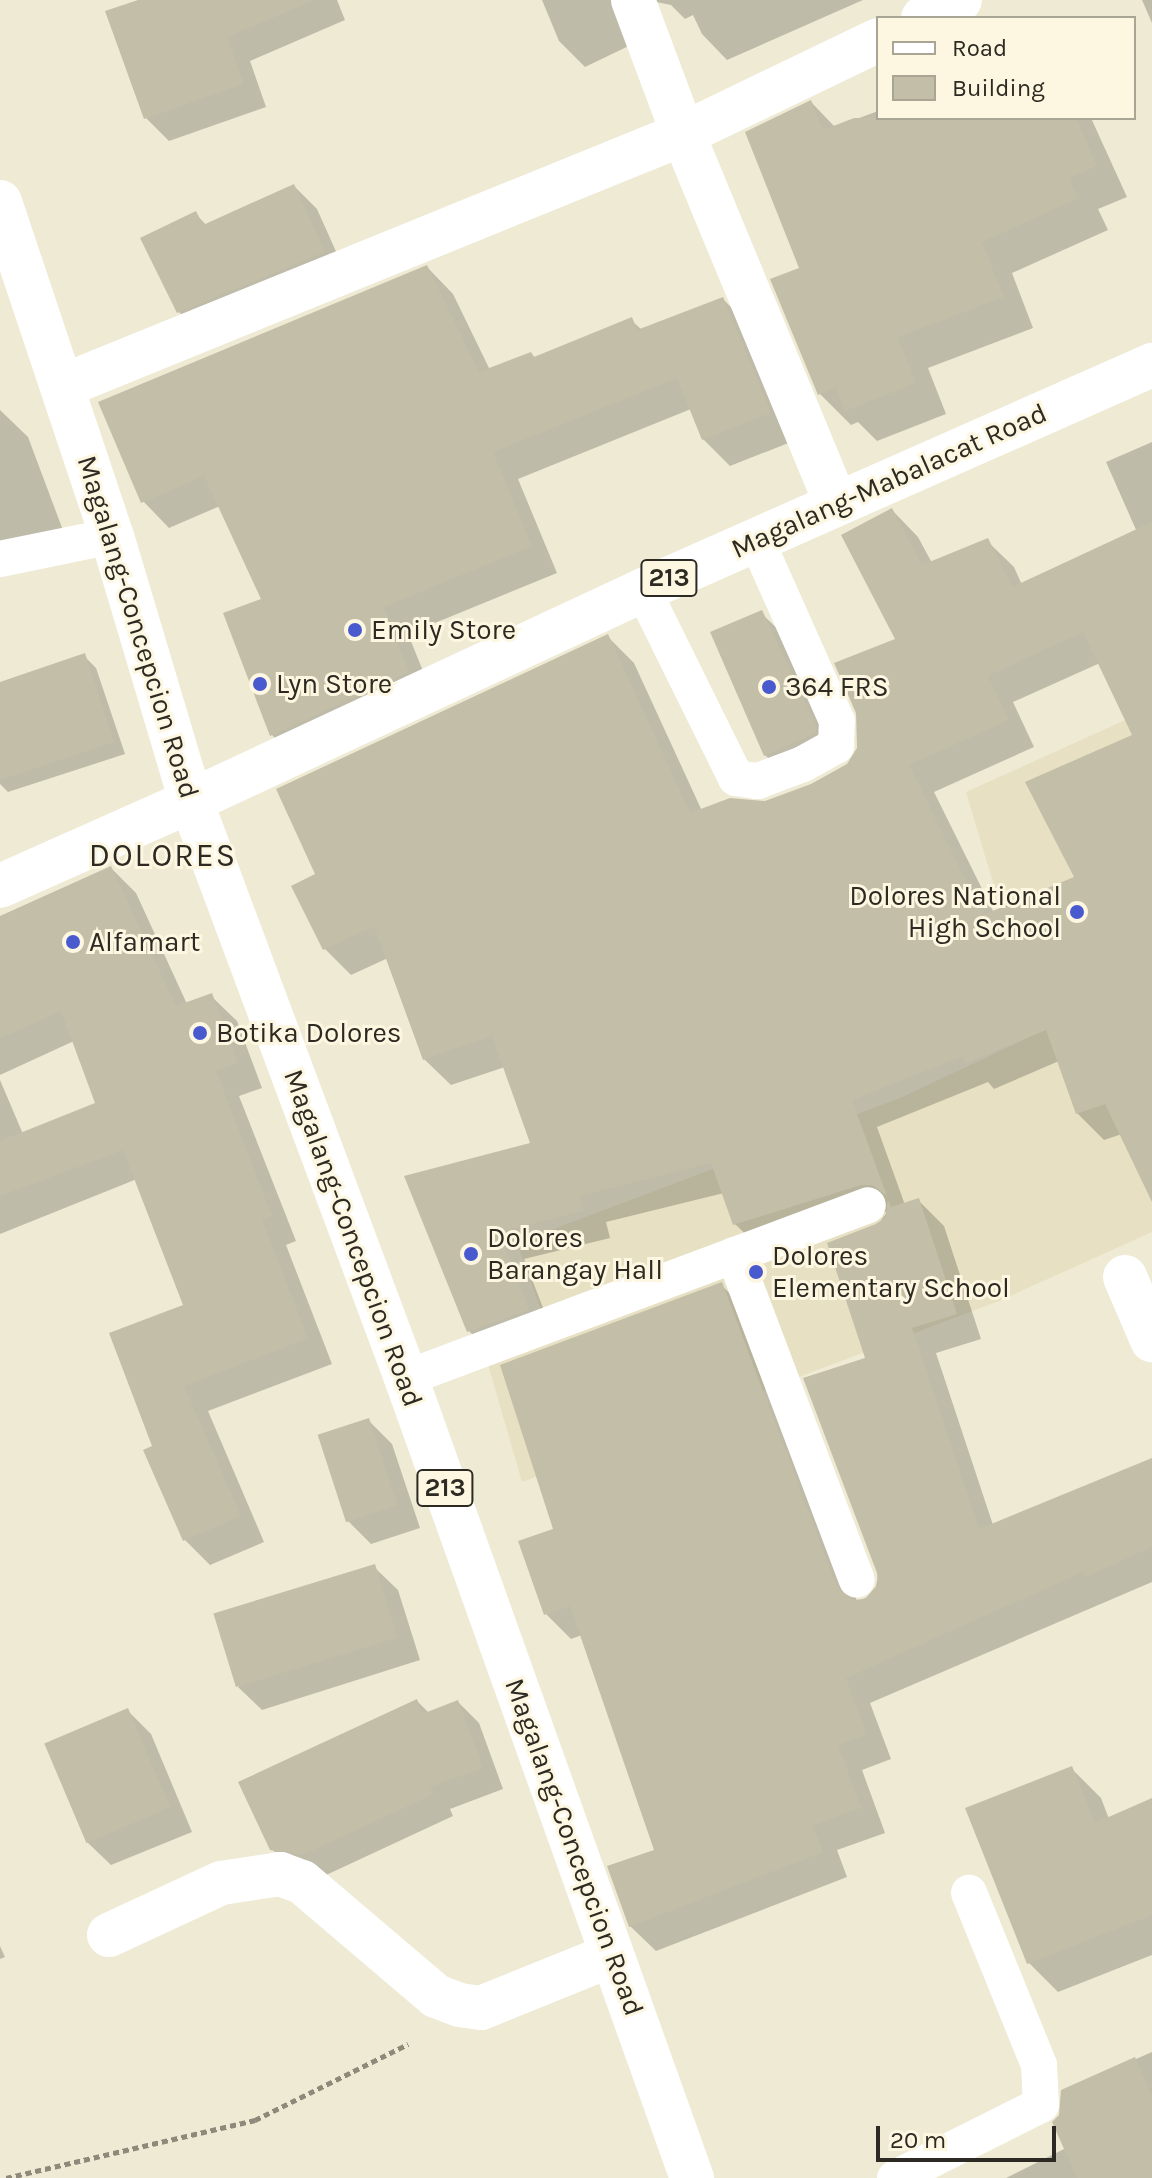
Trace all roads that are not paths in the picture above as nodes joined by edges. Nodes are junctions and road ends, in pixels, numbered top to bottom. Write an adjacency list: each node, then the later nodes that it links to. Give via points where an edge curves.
1 (633, 0): 5 (main road)
2 (960, 0): 3 (main road)
3 (927, 16)
4 (876, 41): 5 (main road)
5 (683, 134): 8 (main road); 9 (main road)
6 (0, 202): 8 (main road, Magalang-Concepcion Road)
7 (1152, 365): 9 (main road, Magalang-Mabalacat Road / 213)
8 (63, 386): 10 (main road, Magalang-Concepcion Road)
9 (836, 504): 11 (main road, Magalang-Mabalacat Road / 213)
10 (112, 536): 12 (lane); 14 (main road, Magalang-Concepcion Road)
11 (756, 539): 13 (main road, Magalang-Mabalacat Road / 213); 13 (lane, via 837,721 836,746 803,764 758,781 736,778)
12 (0, 559)
13 (643, 590): 14 (main road, Magalang-Mabalacat Road / 213)
14 (191, 801): 15 (main road, Magalang-Mabalacat Road); 20 (main road, Magalang-Concepcion Road / 213)
15 (0, 886)
16 (868, 1205): 17 (lane)
17 (734, 1255): 20 (lane); 21 (lane)
18 (1125, 1277): 19 (main road)
19 (1152, 1340)
20 (406, 1378): 24 (main road, Magalang-Concepcion Road / 213)
21 (857, 1580)
22 (969, 1893): 26 (lane, via 1039,2065 1041,2105)
23 (109, 1935): 24 (main road, via 221,1883 280,1874 323,1897 436,1996 481,2008)
24 (612, 1955): 25 (main road, Magalang-Concepcion Road / 213)
25 (692, 2178)
26 (895, 2178)

